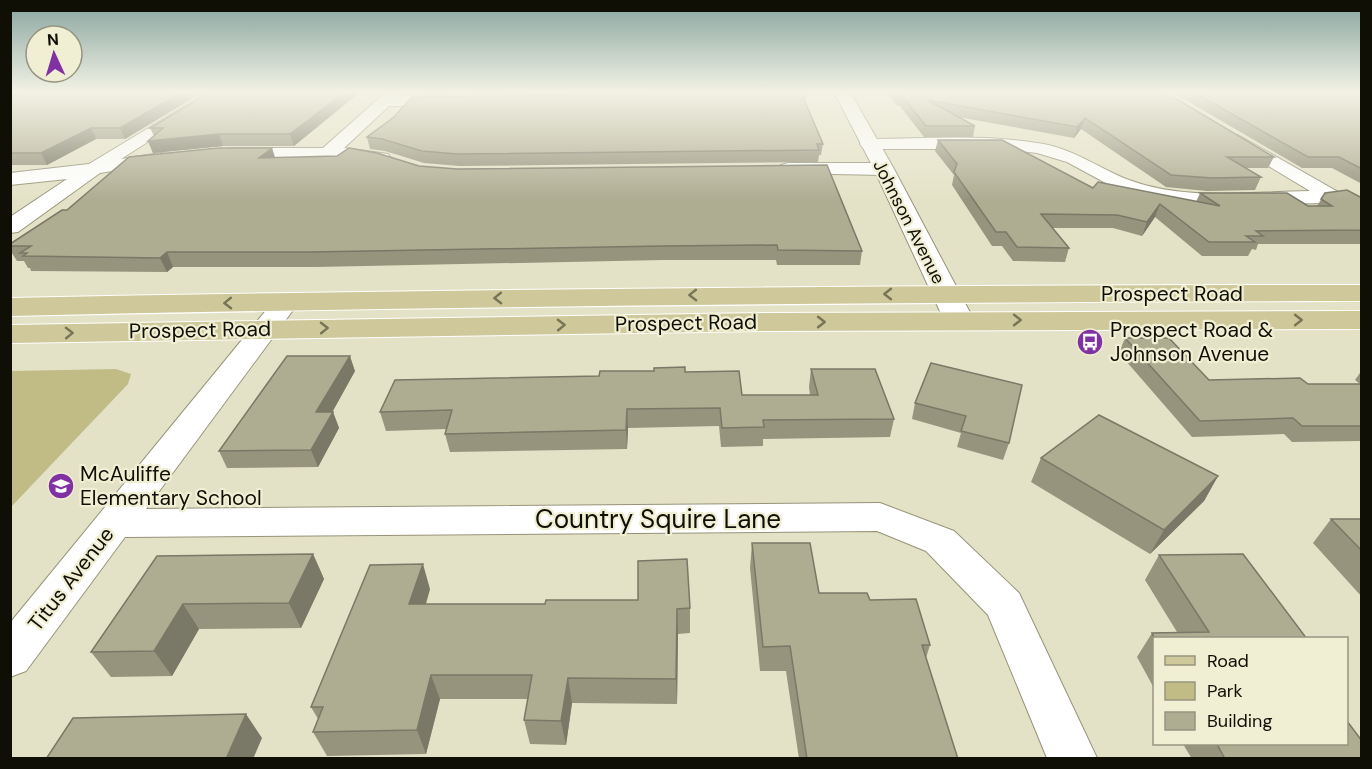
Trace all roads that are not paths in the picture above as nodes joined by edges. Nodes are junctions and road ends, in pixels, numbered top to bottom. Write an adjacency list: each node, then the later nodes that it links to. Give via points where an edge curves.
1 (160, 128): 10 (street)
2 (356, 128): 6 (street)
3 (861, 128): 5 (street, Johnson Avenue)
4 (1225, 133): 5 (street, via 1333,196 1168,196 1122,184 1073,158 1039,148 1004,144)
5 (869, 144): 11 (street, Johnson Avenue)
6 (328, 153): 7 (street); 9 (street, via 384,158)
7 (214, 154)
8 (176, 157): 10 (street)
9 (403, 164)
10 (93, 169): 13 (street); 14 (street)
11 (884, 169): 12 (street); 16 (street, Johnson Avenue)
12 (774, 170)
13 (10, 179)
14 (10, 226)
15 (1362, 293): 16 (main road, Prospect Road)
16 (946, 294): 18 (main road, Prospect Road, one-way to 18, via 446,298); 19 (street, Johnson Avenue)
17 (10, 307): 18 (main road, Prospect Road, one-way to 17)
18 (276, 315): 19 (main road, Prospect Road, one-way to 19); 21 (main road, Prospect Road, one-way to 18); 22 (street, Titus Avenue)
19 (959, 320): 20 (main road, Prospect Road, one-way to 20)
20 (1362, 320)
21 (10, 334)
22 (113, 524): 23 (street, Titus Avenue); 24 (street, Country Squire Lane, via 880,517 940,541 1004,605)
23 (10, 657)
24 (1072, 759)

